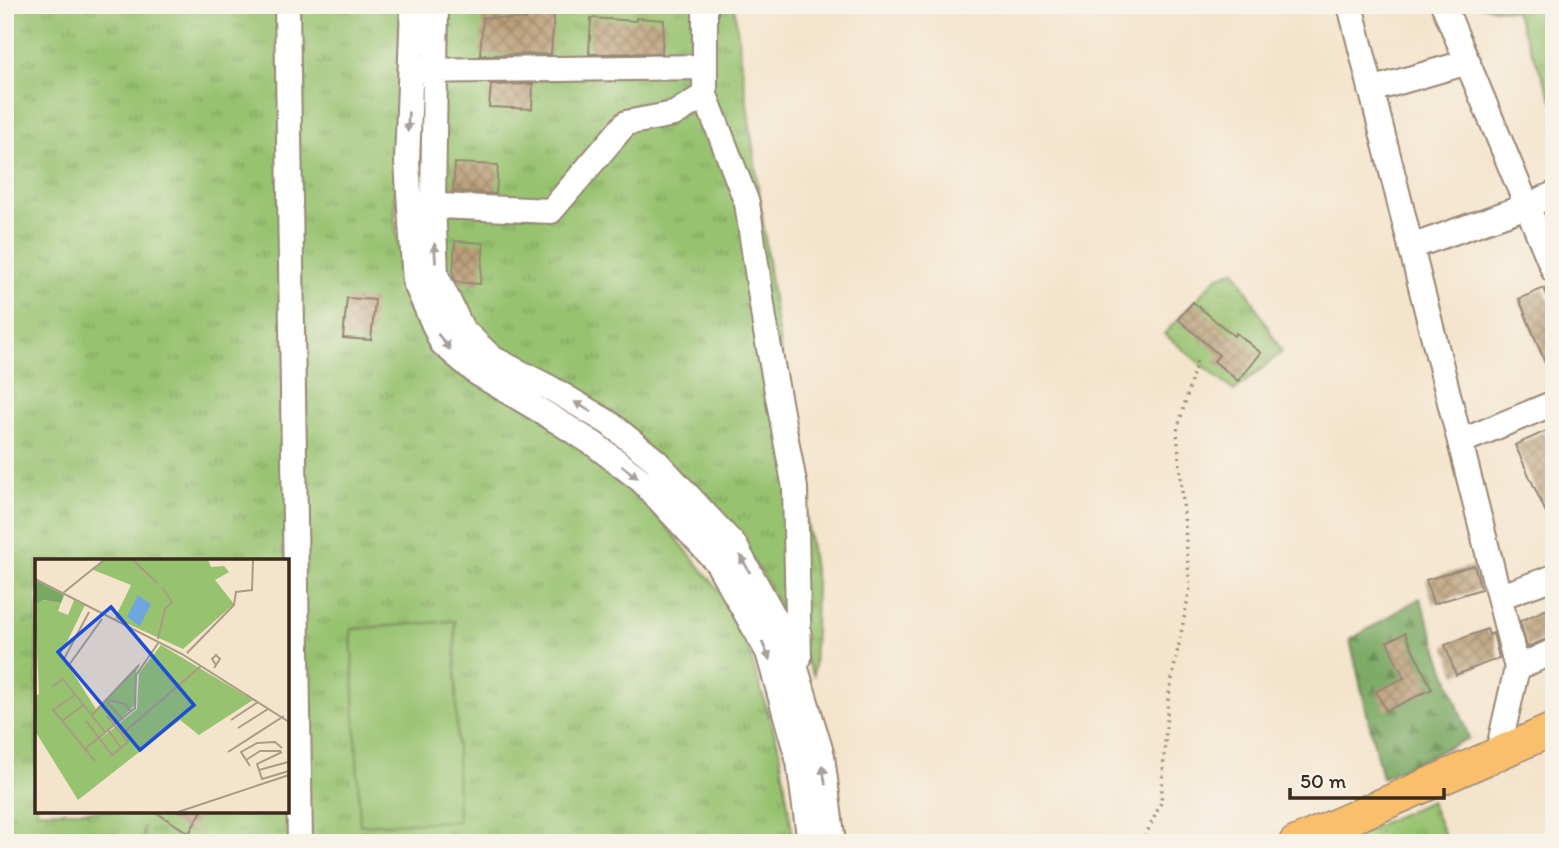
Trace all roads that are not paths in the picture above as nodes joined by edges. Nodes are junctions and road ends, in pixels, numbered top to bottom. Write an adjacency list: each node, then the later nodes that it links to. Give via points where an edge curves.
1 (287, 5): 26 (street)
2 (413, 5): 9 (street)
3 (436, 5): 9 (street)
4 (705, 5): 8 (street)
5 (1350, 5): 10 (street)
6 (1444, 6): 7 (street)
7 (1468, 62): 10 (street); 14 (street)
8 (705, 67): 9 (street); 11 (street)
9 (422, 71): 13 (street)
10 (1371, 90): 15 (street)
11 (705, 95): 13 (street, via 674,114 626,123 551,211); 23 (street, via 747,203 795,488)
12 (1554, 194): 14 (street)
13 (421, 204): 23 (street, one-way to 13, via 788,642 735,546 656,461 609,423 492,358 462,330 436,275); 27 (street, one-way to 27, via 415,282 442,343 477,373 594,444 642,481 717,562 768,652 799,762)
14 (1527, 206): 15 (street); 16 (street)
15 (1411, 247): 18 (street)
16 (1554, 271)
17 (1554, 403): 18 (street)
18 (1460, 442): 20 (street)
19 (1554, 577): 20 (street)
20 (1499, 597): 22 (street)
21 (1554, 651): 22 (street)
22 (1517, 668): 25 (street)
23 (799, 677): 28 (street, one-way to 23, via 822,755)
24 (1554, 729): 25 (main road)
25 (1498, 752): 29 (main road)
26 (300, 843)
27 (810, 843)
28 (833, 843)
29 (1295, 843)

